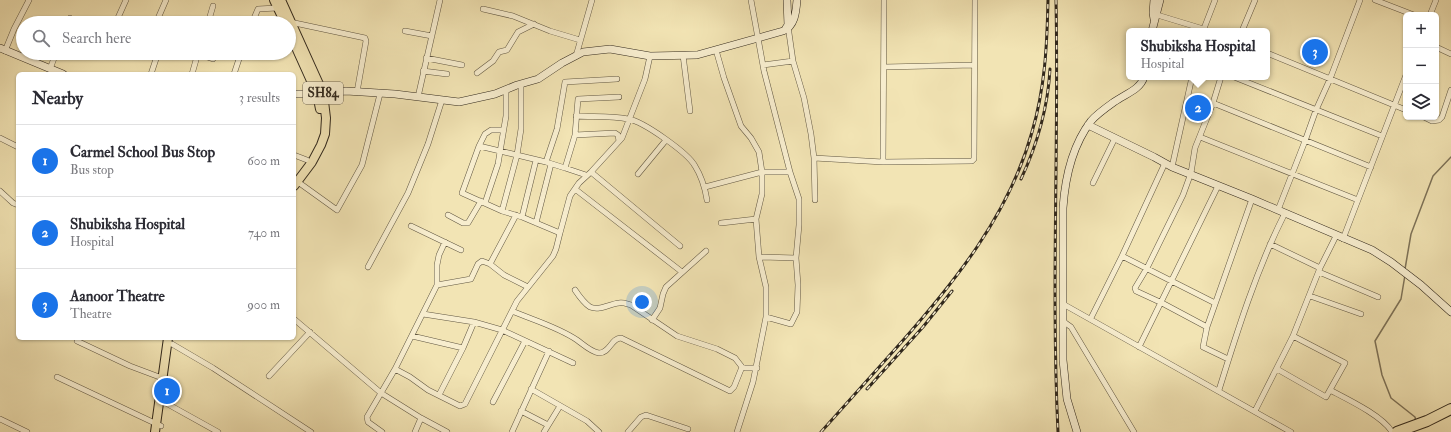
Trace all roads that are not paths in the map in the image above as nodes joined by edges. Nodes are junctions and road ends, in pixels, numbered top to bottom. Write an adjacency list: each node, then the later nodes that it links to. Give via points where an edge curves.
1 (29, 0): 24 (street)
2 (126, 0): 25 (street)
3 (166, 0): 26 (street)
4 (281, 0): 30 (main road, SH84)
5 (440, 0): 41 (street)
6 (592, 0): 43 (street)
7 (751, 0): 42 (street)
8 (787, 0): 35 (street)
9 (797, 0): 35 (street, via 795,13)
10 (884, 0): 65 (street)
11 (975, 0): 64 (street)
12 (1154, 0): 31 (street)
13 (1160, 0): 31 (street)
14 (1215, 0): 38 (street)
15 (1255, 0): 39 (street)
16 (1360, 0): 75 (street)
17 (1375, 0): 22 (street)
18 (1436, 0): 23 (street)
19 (276, 4): 28 (street, via 258,9); 29 (main road, SH84)
20 (213, 6): 27 (street)
21 (483, 9): 33 (street)
22 (1406, 12)
23 (1431, 12)
24 (21, 16)
25 (118, 16)
26 (159, 16)
27 (210, 16)
28 (255, 16)
29 (283, 16)
30 (285, 16)
31 (1155, 16): 36 (street); 37 (street)
32 (296, 24): 84 (street, via 366,38)
33 (534, 24): 43 (street); 72 (street, via 518,32 507,50 499,52 493,61)
34 (16, 25): 47 (street)
35 (787, 28): 42 (street); 61 (street)
36 (1153, 28)
37 (1196, 28)
38 (1204, 28)
39 (1243, 28)
40 (405, 31): 41 (street)
41 (432, 36): 55 (street)
42 (758, 38): 48 (street); 63 (street)
43 (580, 40): 53 (street)
44 (296, 42): 86 (main road, SH84)
45 (296, 46): 86 (main road, SH84)
46 (1438, 48): 50 (street)
47 (2, 49): 51 (street)
48 (716, 50): 52 (street, via 697,55); 124 (street, via 741,126 759,152)
49 (1270, 54): 75 (street)
50 (1451, 54)
51 (16, 55)
52 (683, 55): 54 (street); 95 (street)
53 (576, 56): 54 (street, via 583,52 610,49); 81 (street, via 538,79)
54 (650, 56): 97 (street, via 645,79)
55 (426, 58): 62 (street); 67 (street)
56 (28, 60): 66 (street)
57 (53, 60): 66 (street)
58 (156, 60): 69 (street)
59 (195, 60): 70 (street)
60 (239, 60): 71 (street)
61 (793, 61): 63 (street); 114 (street, via 804,98)
62 (462, 65)
63 (763, 65): 125 (street)
64 (974, 66): 65 (street); 117 (street, via 973,160)
65 (884, 67): 117 (street)
66 (50, 69): 68 (street)
67 (423, 71): 73 (street); 88 (street)
68 (58, 72)
69 (152, 72)
70 (192, 72)
71 (235, 72)
72 (477, 73)
73 (447, 74)
74 (617, 79): 118 (street, via 565,82)
75 (1330, 79): 92 (street); 94 (street)
76 (1143, 80): 99 (street, via 1139,87 1115,101)
77 (1191, 80): 120 (street)
78 (1220, 80): 91 (street)
79 (1241, 80): 94 (street)
80 (1403, 83): 92 (street)
81 (521, 84): 82 (street); 112 (street, via 521,129)
82 (506, 89): 90 (street, via 458,102); 100 (street)
83 (1451, 90): 98 (street)
84 (357, 92): 86 (street); 87 (street)
85 (296, 94): 86 (street)
86 (320, 94): 115 (main road, SH84, via 320,132 315,148); 131 (main road, SH84, via 326,118 325,134 312,162)
87 (380, 94): 88 (street); 132 (street, via 362,165 337,210)
88 (418, 97): 90 (street)
89 (619, 97): 96 (street, via 578,99)
90 (442, 100): 163 (street, via 408,193)
91 (1212, 104): 103 (street); 108 (street)
92 (1395, 105): 93 (street); 102 (street)
93 (1403, 109)
94 (1316, 110): 102 (street); 108 (street)
95 (690, 111)
96 (576, 116): 97 (street); 101 (street)
97 (630, 119): 106 (street); 107 (street)
98 (1439, 120)
99 (1088, 125): 105 (street); 175 (street, via 1077,147 1064,187)
100 (503, 130): 110 (street, via 490,130); 111 (street)
101 (575, 135): 107 (street, via 615,133); 122 (street)
102 (1382, 136): 121 (street)
103 (1200, 137): 126 (street, via 1195,148); 128 (street)
104 (0, 138): 109 (street)
105 (1115, 138): 119 (street); 133 (street)
106 (666, 140): 127 (street); 135 (street, via 691,161)
107 (619, 141): 123 (street)
108 (1305, 141): 121 (street); 128 (street)
109 (16, 145)
110 (479, 146): 111 (street); 142 (street, via 462,193)
111 (499, 151): 112 (street); 142 (street, via 498,164)
112 (517, 155): 116 (street); 144 (street)
113 (296, 156): 115 (street)
114 (814, 158): 117 (street); 140 (street)
115 (307, 160): 130 (main road, SH84)
116 (536, 160): 118 (street); 147 (street)
117 (883, 162)
118 (548, 163): 122 (street); 150 (street)
119 (1165, 163): 120 (street); 159 (street)
120 (1172, 167): 126 (street)
121 (1371, 167): 141 (street)
122 (565, 168): 129 (street)
123 (591, 172): 129 (street); 156 (street)
124 (762, 172): 125 (street); 135 (street); 148 (street, via 762,194)
125 (790, 172): 161 (street, via 798,199)
126 (1191, 173): 134 (street); 164 (street)
127 (638, 174)
128 (1292, 174): 141 (street); 145 (street)
129 (586, 175): 136 (street)
130 (296, 180)
131 (296, 181)
132 (296, 183)
133 (1093, 183)
134 (1218, 186): 138 (street); 167 (street)
135 (705, 187): 139 (street)
136 (575, 189): 152 (street, via 570,196); 166 (street)
137 (0, 191): 143 (street)
138 (1252, 199): 145 (street); 174 (street)
139 (707, 200)
140 (815, 200)
141 (1358, 200): 153 (street)
142 (483, 202): 144 (street); 146 (street, via 468,223)
143 (16, 204)
144 (502, 211): 147 (street)
145 (1281, 212): 153 (street); 155 (street)
146 (448, 215)
147 (519, 216): 150 (street); 162 (street)
148 (756, 219): 149 (street); 160 (street)
149 (721, 222)
150 (536, 223): 152 (street)
151 (411, 226): 154 (street)
152 (560, 233): 169 (street, via 553,256)
153 (1340, 237): 165 (street); 177 (street, via 1372,250 1391,262)
154 (445, 242): 157 (street); 168 (street, via 437,265)
155 (1270, 244): 165 (street); 197 (street)
156 (680, 246)
157 (461, 250)
158 (706, 252): 166 (street)
159 (1122, 256): 164 (street); 181 (street)
160 (759, 257): 161 (street); 180 (street, via 766,287)
161 (796, 258): 180 (street, via 797,312 791,324)
162 (490, 264): 168 (street, via 480,262 472,278 467,281); 169 (street, via 504,275)
163 (368, 267)
164 (1147, 268): 167 (street); 173 (street, via 1135,290)
165 (1320, 270): 171 (street); 172 (street)
166 (682, 272): 182 (street, via 666,287 660,308)
167 (1173, 281): 173 (street); 174 (street)
168 (437, 285): 178 (street)
169 (528, 287): 176 (street)
170 (575, 290): 182 (street, via 594,308 624,302)
171 (1310, 296): 179 (street); 190 (street)
172 (1378, 297)
173 (1162, 303): 186 (street); 194 (street)
174 (1215, 303): 186 (street)
175 (1063, 304): 181 (street); 185 (street)
176 (512, 311): 187 (street); 199 (street, via 569,335 598,352 606,350 616,339 622,338 730,391)
177 (1451, 312)
178 (423, 314): 184 (street); 189 (street)
179 (1361, 314)
180 (766, 317): 200 (street)
181 (1091, 318): 194 (street)
182 (652, 320): 199 (street, via 677,336 730,355)
183 (296, 321): 188 (street)
184 (474, 322): 187 (street); 195 (street)
185 (1064, 322): 234 (street, via 1064,380); 235 (street, via 1071,327)
186 (1207, 327): 197 (street, via 1203,347)
187 (502, 330): 193 (street); 210 (street, via 465,404 460,406)
188 (310, 332): 203 (street); 209 (street)
189 (412, 336): 195 (street); 201 (street)
190 (1293, 336): 202 (street); 208 (street, via 1345,363)
191 (171, 340): 205 (main road); 211 (main road); 225 (street)
192 (77, 341): 205 (street)
193 (524, 341): 196 (street); 212 (street)
194 (1139, 347): 207 (street)
195 (463, 348): 210 (street)
196 (549, 351): 198 (street); 206 (street)
197 (1228, 359): 207 (street)
198 (574, 363)
199 (742, 367): 200 (street)
200 (756, 368): 233 (street)
201 (395, 369): 209 (street); 210 (street)
202 (1277, 369): 208 (street, via 1326,396); 216 (street)
203 (268, 376)
204 (57, 377): 220 (street)
205 (162, 378): 220 (main road)
206 (531, 389): 213 (street); 215 (street)
207 (1219, 390): 216 (street)
208 (1330, 390): 222 (street, via 1368,411)
209 (381, 392): 217 (street); 226 (street, via 367,419)
210 (439, 395)
211 (164, 402): 220 (main road); 224 (street)
212 (493, 402)
213 (560, 406): 219 (street); 231 (street, via 587,421)
214 (1451, 409): 222 (highway, via 1427,421)
215 (521, 411): 219 (street); 229 (street)
216 (1255, 411): 236 (street)
217 (421, 418): 227 (street); 228 (street)
218 (0, 419): 223 (street)
219 (548, 426): 230 (street)
220 (158, 428)
221 (688, 429): 232 (street, via 646,415)
222 (1396, 431)
223 (27, 432)
224 (218, 432)
225 (311, 432)
226 (382, 432)
227 (415, 432)
228 (447, 432)
229 (512, 432)
230 (544, 432)
231 (599, 432)
232 (628, 432)
233 (737, 432)
234 (1077, 432)
235 (1134, 432)
236 (1291, 432)

